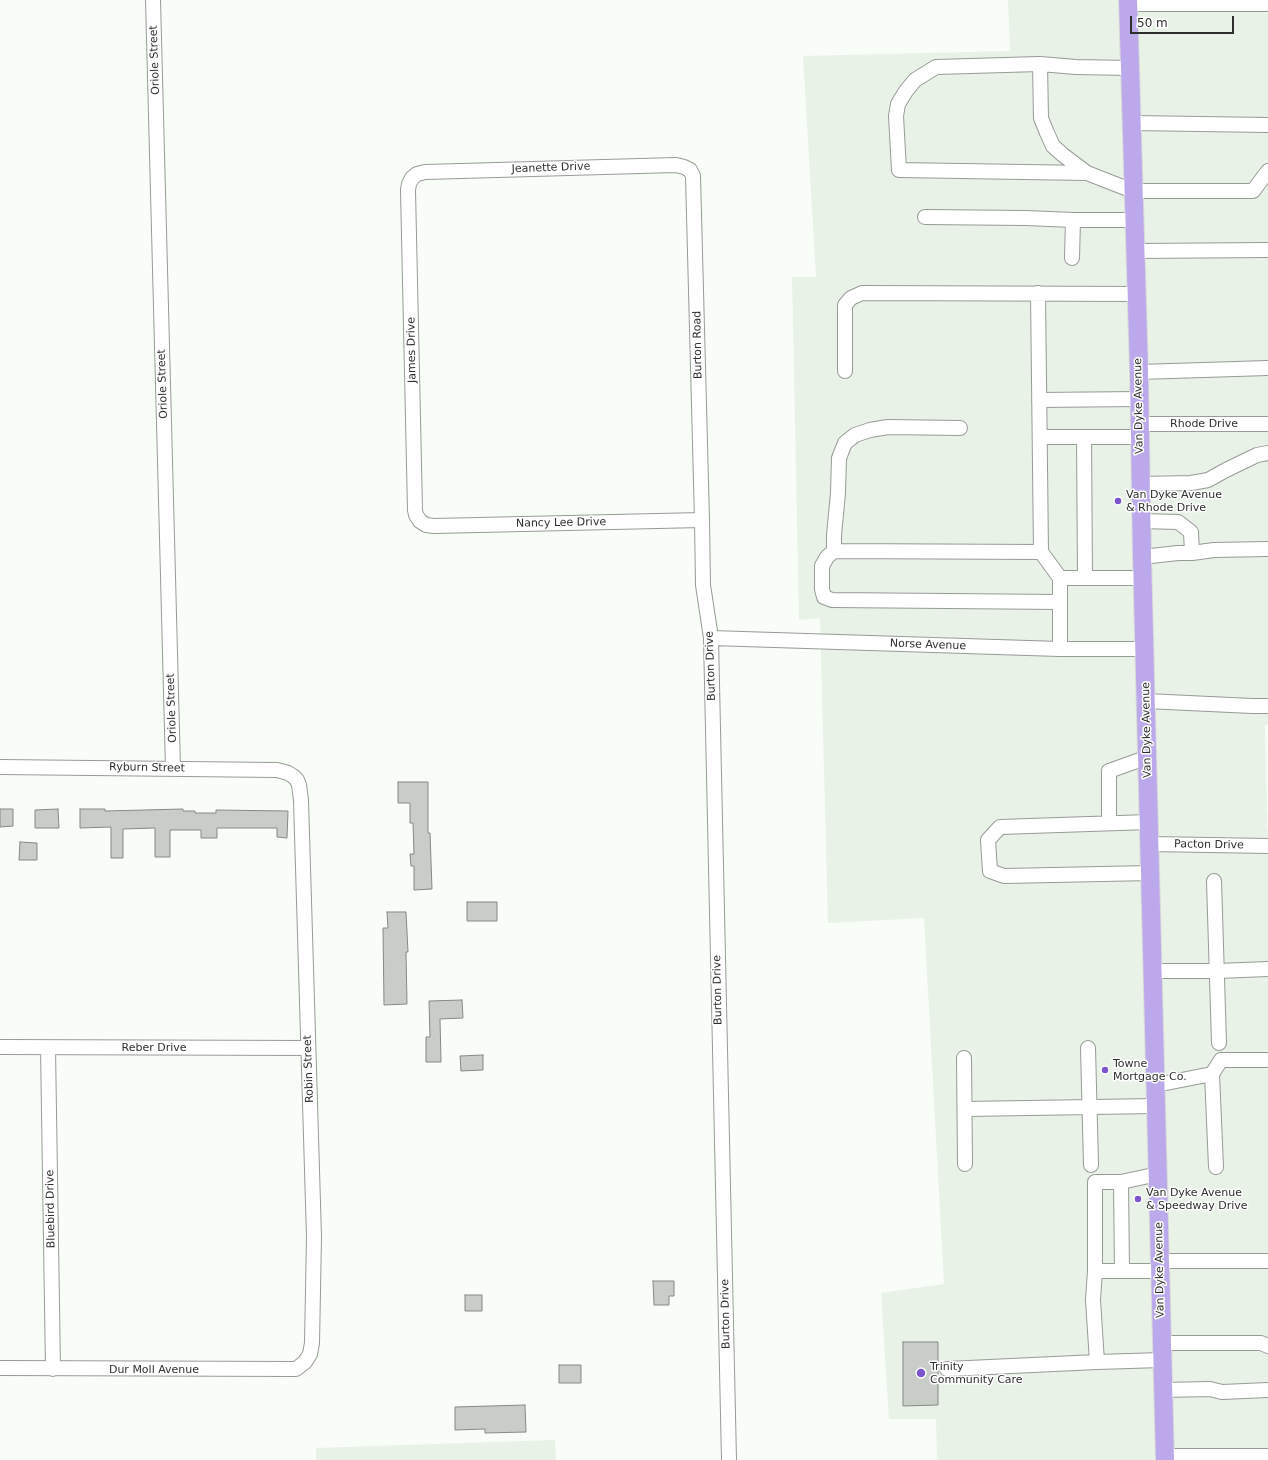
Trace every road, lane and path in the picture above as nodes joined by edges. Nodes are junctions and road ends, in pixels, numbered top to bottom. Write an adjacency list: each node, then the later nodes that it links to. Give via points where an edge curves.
1 (153, 0): 52 (street, Oriole Street)
2 (1128, 2): 3 (street); 5 (main road, Van Dyke Avenue)
3 (1268, 4)
4 (1040, 64): 5 (street); 10 (street, via 1041,118 1047,133 1053,146); 10 (street, via 936,66 915,80 898,104 898,170)
5 (1130, 68): 6 (main road, Van Dyke Avenue)
6 (1132, 123): 7 (street); 12 (main road, Van Dyke Avenue)
7 (1268, 124)
8 (690, 170): 11 (street, Jeanette Drive, via 676,165 425,172); 33 (street, Burton Road, via 694,182)
9 (1268, 171): 12 (street, via 1253,190)
10 (1087, 173): 12 (street)
11 (412, 178): 34 (street, James Drive, via 408,190 416,515)
12 (1133, 192): 15 (main road, Van Dyke Avenue)
13 (925, 217): 14 (street)
14 (1073, 220): 15 (street); 18 (street)
15 (1134, 220): 17 (main road, Van Dyke Avenue)
16 (1268, 250): 17 (street)
17 (1134, 251): 20 (main road, Van Dyke Avenue)
18 (1072, 258)
19 (1038, 293): 20 (street); 22 (street, via 862,293 851,298 846,305); 25 (street)
20 (1136, 294): 23 (main road, Van Dyke Avenue)
21 (1268, 368): 23 (street)
22 (845, 371)
23 (1139, 372): 24 (main road, Van Dyke Avenue)
24 (1139, 399): 25 (street); 28 (main road, Van Dyke Avenue)
25 (1039, 400): 29 (street)
26 (1268, 424): 28 (street, Rhode Drive)
27 (960, 428): 37 (street, via 888,427 855,435 845,442 839,458)
28 (1140, 430): 30 (street, Rhode Drive); 32 (main road, Van Dyke Avenue)
29 (1040, 437): 30 (street, Rhode Drive); 38 (street)
30 (1084, 437): 42 (street)
31 (1268, 453): 32 (street, via 1208,480)
32 (1141, 484): 35 (main road, Van Dyke Avenue)
33 (702, 520): 34 (street, Nancy Lee Drive, via 434,526); 45 (street, Burton Drive, via 703,585)
34 (420, 521)
35 (1141, 521): 39 (street, via 1178,522 1191,532); 40 (main road, Van Dyke Avenue)
36 (1268, 549): 39 (street)
37 (834, 551): 38 (street); 44 (street, via 822,566 824,597 832,600)
38 (1041, 552): 41 (street)
39 (1185, 553): 40 (street)
40 (1142, 557): 43 (main road, Van Dyke Avenue)
41 (1060, 578): 42 (street); 44 (street)
42 (1085, 578): 43 (street)
43 (1143, 578): 47 (main road, Van Dyke Avenue)
44 (1060, 602): 46 (street)
45 (711, 638): 46 (street, Norse Avenue); 95 (street, Burton Drive)
46 (1060, 649): 47 (street, Norse Avenue)
47 (1145, 650): 48 (main road, Van Dyke Avenue)
48 (1146, 702): 49 (street); 50 (main road, Van Dyke Avenue)
49 (1268, 706)
50 (1148, 757): 54 (main road, Van Dyke Avenue); 55 (street, via 1109,771)
51 (0, 766): 52 (street, Ryburn Street)
52 (173, 768): 53 (street, Ryburn Street, via 277,770)
53 (293, 776): 66 (street, Robin Street, via 299,785 301,800)
54 (1149, 822): 55 (street); 56 (main road, Van Dyke Avenue)
55 (1109, 823): 58 (street, via 1000,827 988,840 990,871 1004,876)
56 (1150, 844): 57 (street, Pacton Drive); 58 (main road, Van Dyke Avenue)
57 (1268, 846)
58 (1151, 873): 61 (main road, Van Dyke Avenue)
59 (1214, 881): 62 (street)
60 (1268, 969): 62 (street)
61 (1153, 971): 62 (street); 71 (main road, Van Dyke Avenue)
62 (1217, 971): 63 (street)
63 (1219, 1043)
64 (0, 1047): 65 (street, Reber Drive)
65 (48, 1048): 66 (street, Reber Drive); 89 (street, Bluebird Drive)
66 (308, 1048): 86 (street, Robin Street, via 314,1330)
67 (1088, 1048): 73 (street)
68 (964, 1058): 74 (street)
69 (1268, 1060): 70 (street, via 1221,1060)
70 (1212, 1074): 71 (street); 77 (street)
71 (1156, 1085): 72 (main road, Van Dyke Avenue)
72 (1156, 1106): 73 (street); 78 (main road, Van Dyke Avenue)
73 (1091, 1107): 74 (street); 76 (street)
74 (964, 1109): 75 (street)
75 (965, 1164)
76 (1091, 1164)
77 (1216, 1167)
78 (1158, 1174): 79 (street); 81 (main road, Van Dyke Avenue)
79 (1121, 1182): 82 (street, via 1095,1182); 83 (street)
80 (1268, 1261): 81 (street)
81 (1160, 1266): 83 (street); 85 (main road, Van Dyke Avenue)
82 (1096, 1271): 83 (street); 87 (street, via 1093,1300)
83 (1122, 1271)
84 (1268, 1346): 85 (street, via 1261,1343)
85 (1162, 1352): 87 (street); 91 (main road, Van Dyke Avenue)
86 (306, 1362): 89 (street, Dur Moll Avenue, via 296,1369 289,1370)
87 (1097, 1362): 90 (street)
88 (0, 1368): 89 (street, Dur Moll Avenue)
89 (53, 1369)
90 (947, 1369)
91 (1162, 1390): 92 (street); 94 (main road, Van Dyke Avenue)
92 (1268, 1390)
93 (1268, 1456): 94 (street)
94 (1165, 1458)
95 (729, 1460)

